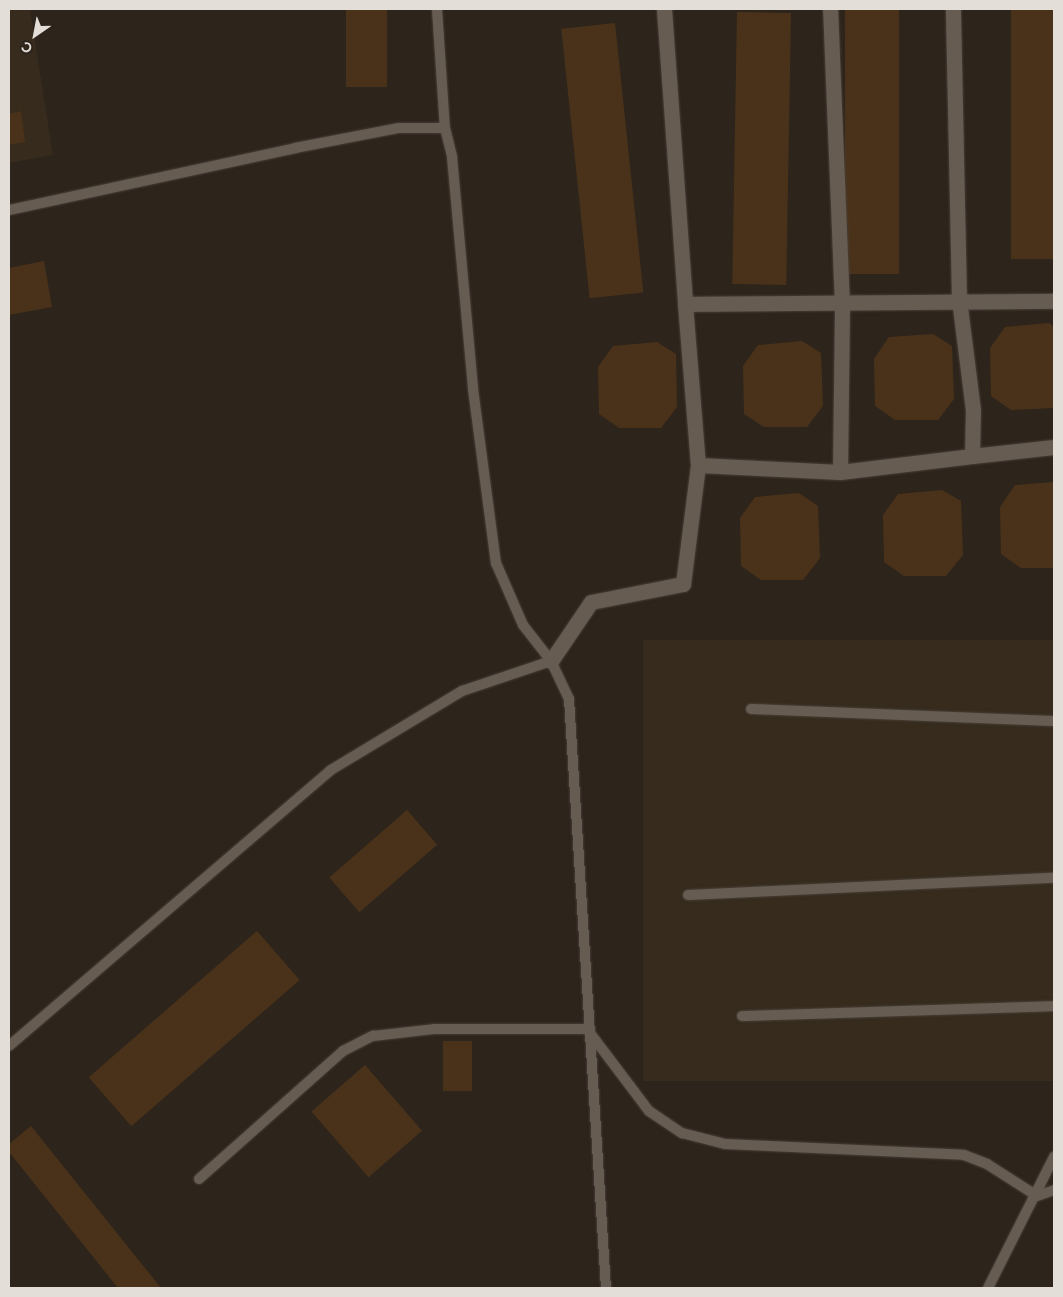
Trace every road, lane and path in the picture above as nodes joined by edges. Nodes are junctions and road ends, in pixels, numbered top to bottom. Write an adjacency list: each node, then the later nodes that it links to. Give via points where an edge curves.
1 (437, 9): 5 (lane)
2 (664, 9): 9 (street)
3 (830, 9): 10 (street)
4 (953, 9): 7 (street)
5 (445, 128): 6 (lane, via 399,128); 15 (lane, via 452,157 473,389 496,563 523,626)
6 (9, 210)
7 (959, 299): 8 (street); 10 (street); 12 (street, via 973,410)
8 (1054, 301)
9 (685, 304): 10 (street); 13 (street)
10 (842, 305): 14 (street)
11 (1054, 447): 12 (street)
12 (972, 456): 14 (street)
13 (698, 465): 14 (street); 15 (street, via 683,584 591,602)
14 (840, 472)
15 (550, 661): 22 (lane, via 569,698); 23 (lane, via 462,691 331,770)
16 (751, 709): 17 (lane)
17 (1054, 721)
18 (1054, 878): 19 (lane)
19 (688, 895)
20 (1054, 1006): 21 (lane)
21 (742, 1016)
22 (587, 1029): 25 (lane, via 434,1029 373,1036 343,1051); 27 (lane, via 649,1111 682,1133 724,1144 964,1155 987,1164); 28 (lane)
23 (9, 1046)
24 (1054, 1157): 27 (lane)
25 (199, 1179)
26 (1054, 1190): 27 (lane)
27 (1036, 1196): 29 (lane)
28 (606, 1288)
29 (988, 1288)

